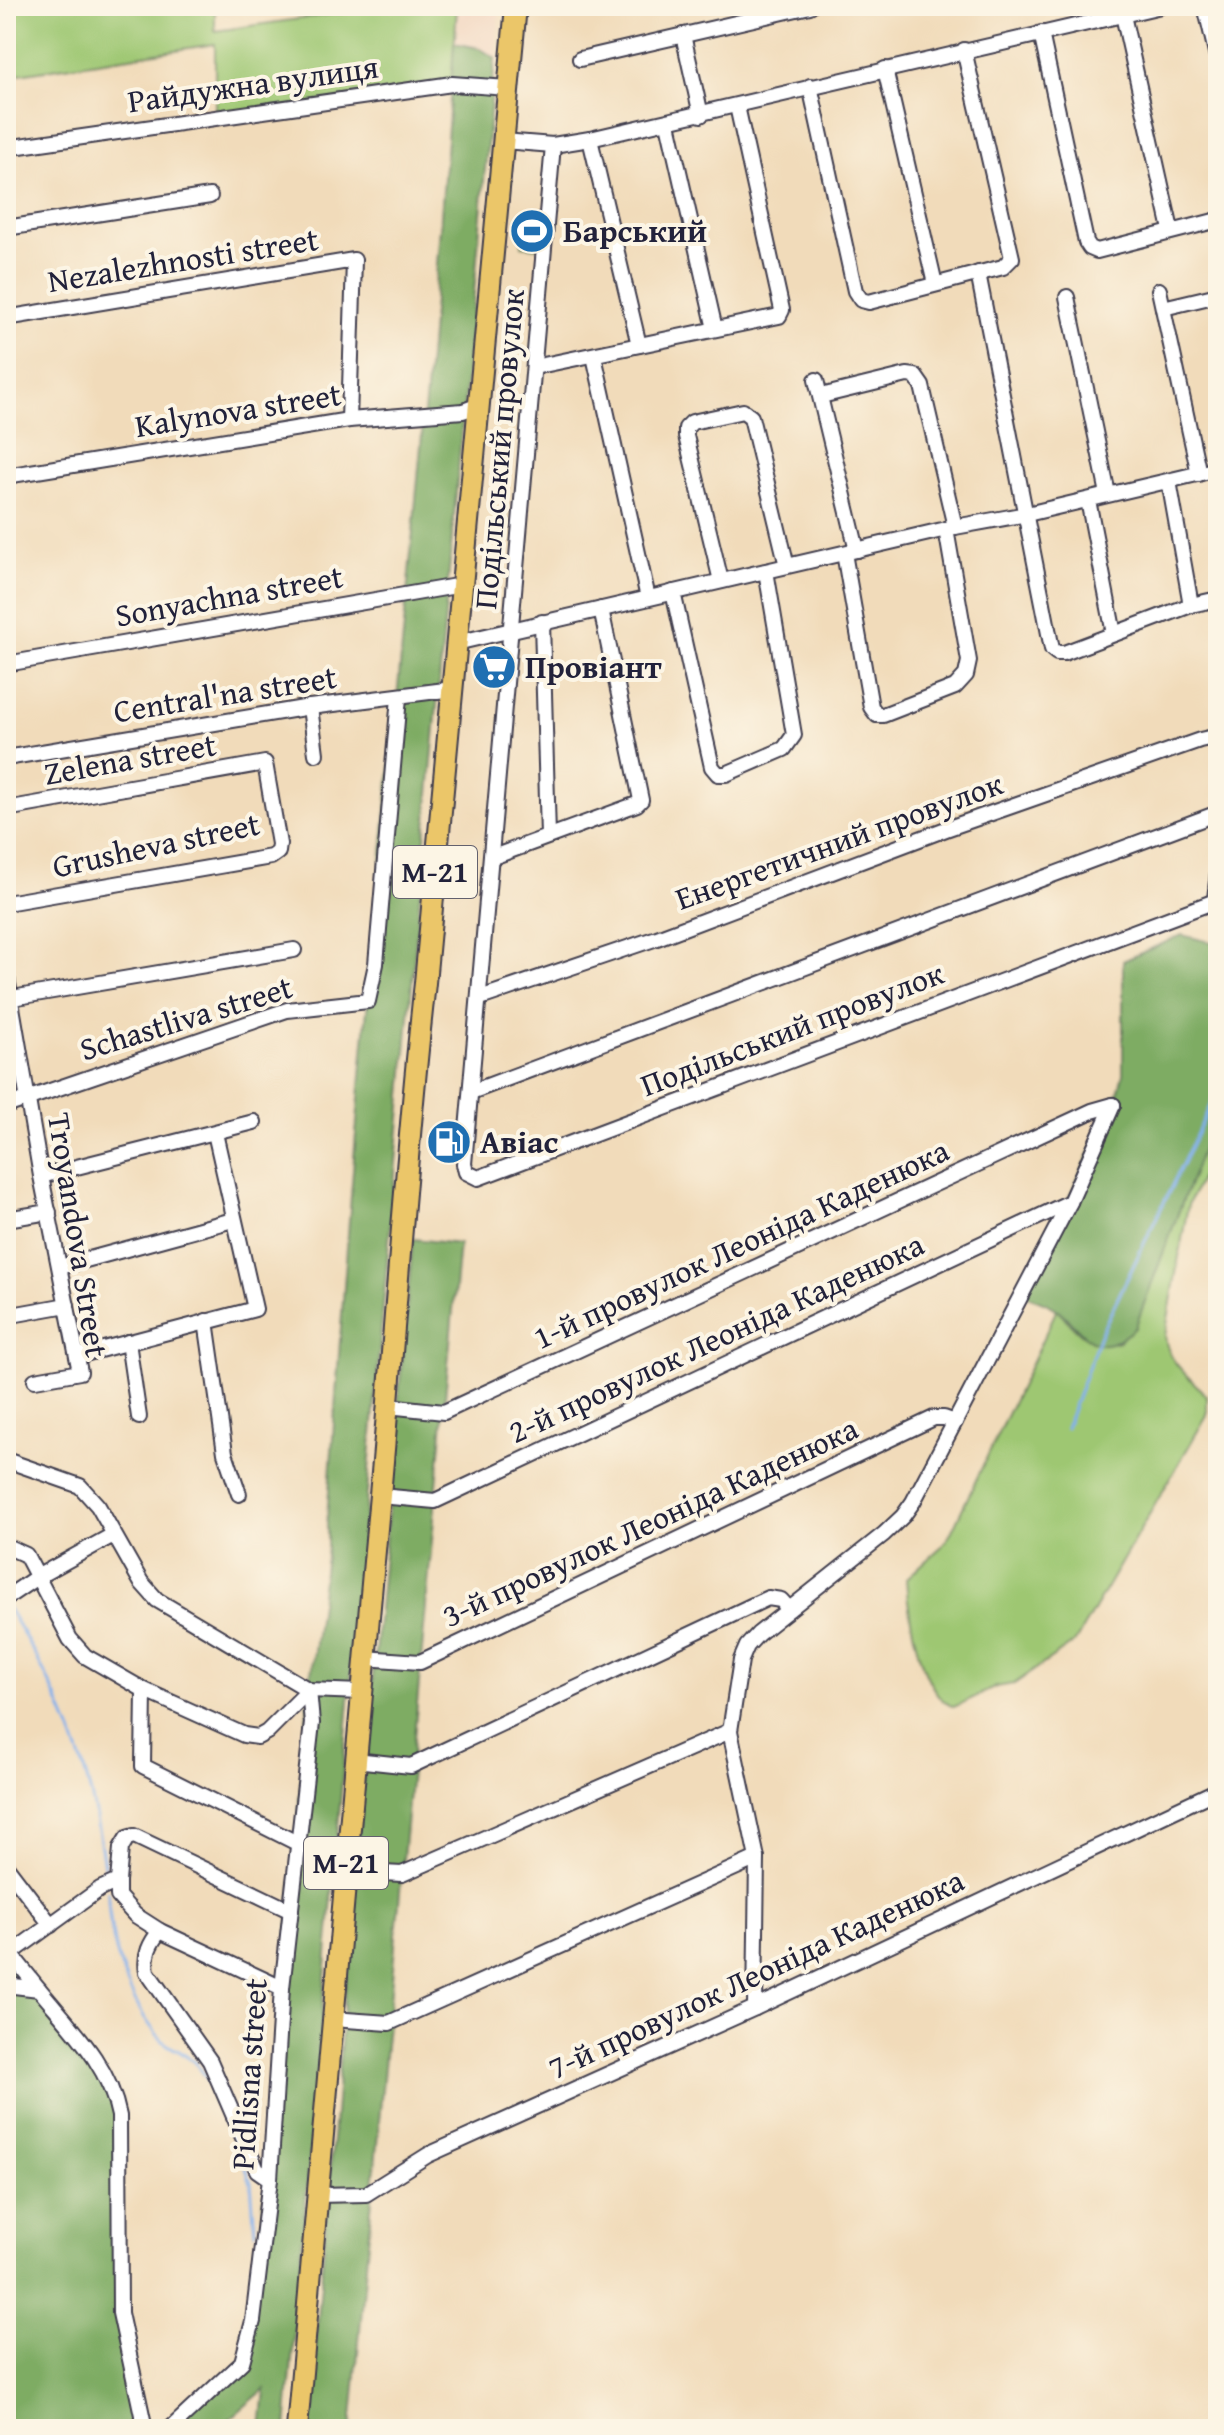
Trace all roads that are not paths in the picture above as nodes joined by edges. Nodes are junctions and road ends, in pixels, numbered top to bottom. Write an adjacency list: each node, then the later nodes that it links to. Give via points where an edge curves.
1 (516, 6): 13 (highway, М-21)
2 (810, 6): 7 (street)
3 (1161, 6): 5 (street)
4 (1205, 6): 10 (street)
5 (1123, 15): 6 (street); 24 (street)
6 (1041, 33): 8 (street); 24 (street, via 1086,242 1097,251)
7 (683, 35): 9 (street); 15 (street)
8 (964, 50): 11 (street); 25 (street, via 1012,254 1007,265)
9 (580, 59)
10 (1218, 61)
11 (885, 69): 12 (street); 26 (street)
12 (810, 86): 14 (street); 26 (street, via 858,296 869,302)
13 (508, 88): 18 (highway, М-21); 20 (street, Райдужна вулиця, via 452,84)
14 (737, 106): 15 (street); 32 (street, via 782,310 770,319)
15 (701, 115): 16 (street)
16 (668, 123): 17 (street); 32 (street)
17 (590, 139): 19 (street); 33 (street)
18 (503, 141): 19 (street); 38 (highway, М-21)
19 (553, 145): 35 (street, Подільський провулок)
20 (6, 148)
21 (210, 196): 23 (street)
22 (1218, 220): 24 (street)
23 (6, 228)
24 (1171, 230)
25 (978, 273): 26 (street); 46 (street)
26 (935, 284)
27 (1159, 290): 30 (street)
28 (1218, 295): 30 (street)
29 (1067, 297): 44 (street)
30 (1163, 308): 41 (street)
31 (6, 318): 39 (street, Nezalezhnosti street, via 354,260)
32 (715, 329): 33 (street)
33 (639, 345): 34 (street)
34 (594, 356): 35 (street); 54 (street)
35 (534, 367): 59 (street, Подільський провулок)
36 (816, 380): 37 (street)
37 (821, 396): 47 (street, via 915,376 922,386); 48 (street)
38 (479, 405): 39 (street, Kalynova street, via 463,411); 52 (highway, М-21)
39 (349, 420): 42 (street, Kalynova street)
40 (1218, 469): 41 (street)
41 (1199, 474): 43 (street)
42 (6, 476)
43 (1169, 481): 44 (street); 56 (street)
44 (1108, 494): 45 (street)
45 (1088, 500): 46 (street); 60 (street)
46 (1027, 514): 47 (street); 60 (street, via 1052,649 1064,653)
47 (950, 528): 48 (street); 48 (street, via 969,661 966,675 955,687 883,715 871,707)
48 (850, 551): 49 (street)
49 (787, 566): 50 (street); 51 (street, via 751,417 743,411 692,422 686,436)
50 (766, 571): 51 (street); 53 (street, via 794,735 784,749 726,774 712,767)
51 (721, 581): 53 (street)
52 (462, 585): 61 (highway, М-21); 62 (street, Sonyachna street)
53 (673, 592): 54 (street)
54 (648, 598): 57 (street)
55 (1218, 599): 56 (street)
56 (1191, 605): 60 (street)
57 (601, 609): 58 (street); 72 (street, via 641,798 637,804)
58 (542, 622): 59 (street); 72 (street)
59 (512, 629): 61 (street); 73 (street, Подільський провулок)
60 (1114, 634)
61 (456, 643): 63 (highway, М-21)
62 (6, 664)
63 (453, 689): 64 (street, Central'na street); 98 (highway, М-21)
64 (399, 697): 65 (street, Central'na street); 82 (street, Schastliva street, via 376,964 368,1001 287,1010)
65 (310, 707): 67 (street); 68 (street, Central'na street)
66 (1218, 736): 80 (street, Енергетичний провулок)
67 (316, 754)
68 (6, 758)
69 (265, 763): 70 (street, Zelena street); 76 (street, Grusheva street, via 279,844 271,857)
70 (6, 809)
71 (1218, 813): 81 (street, Подільський провулок)
72 (548, 836): 73 (street)
73 (493, 857): 80 (street, Подільський провулок)
74 (1218, 872): 75 (street)
75 (1217, 899): 81 (street, Подільський провулок, via 478,1178 469,1175 464,1164)
76 (6, 903)
77 (294, 950): 79 (street)
78 (6, 972): 79 (street, Troyandova Street)
79 (12, 998): 82 (street, Troyandova Street)
80 (480, 998): 81 (street, Подільський провулок)
81 (471, 1092)
82 (27, 1098): 83 (street, Schastliva street); 86 (street, Troyandova Street)
83 (6, 1106)
84 (254, 1122): 85 (street)
85 (215, 1133): 86 (street); 90 (street)
86 (41, 1176): 88 (street, Troyandova Street)
87 (1070, 1202): 98 (street, 1-й провулок Леоніда Каденюка, via 1113,1105 444,1412); 100 (street); 103 (street, 2-й провулок Леоніда Каденюка, via 435,1501)
88 (49, 1212): 89 (street); 91 (street, Troyandova Street)
89 (6, 1219)
90 (233, 1220): 91 (street); 94 (street, via 255,1309)
91 (60, 1267): 92 (street, Troyandova Street)
92 (67, 1305): 93 (street); 96 (street, Troyandova Street)
93 (6, 1316)
94 (206, 1321): 95 (street); 102 (street, via 225,1453)
95 (128, 1342): 96 (street); 99 (street)
96 (77, 1356): 97 (street, Troyandova Street, via 80,1372)
97 (35, 1380)
98 (388, 1406): 103 (highway, М-21)
99 (139, 1417)
100 (955, 1422): 108 (street, via 903,1516); 109 (street, 3-й провулок Леоніда Каденюка, via 934,1418 420,1662)
101 (6, 1460): 104 (street, via 80,1486)
102 (239, 1494)
103 (380, 1496): 109 (highway, М-21)
104 (113, 1535): 106 (street); 111 (street, via 157,1600)
105 (6, 1546): 106 (street, via 26,1555)
106 (37, 1577): 107 (street); 110 (street, via 77,1649)
107 (6, 1598)
108 (789, 1609): 113 (street, via 747,1646); 114 (street, via 781,1600 768,1598 411,1766)
109 (364, 1658): 112 (highway, М-21)
110 (144, 1690): 111 (street, via 258,1737); 116 (street, via 143,1766)
111 (309, 1690): 112 (street); 116 (street, Pidlisna street, via 312,1723)
112 (361, 1692): 114 (highway, М-21)
113 (730, 1731): 117 (street); 119 (street, via 402,1874)
114 (355, 1760): 119 (highway, М-21)
115 (1218, 1790): 128 (street, 7-й провулок Леоніда Каденюка)
116 (297, 1843): 121 (street, Pidlisna street)
117 (757, 1858): 128 (street); 129 (street, via 389,2023)
118 (6, 1866): 122 (street)
119 (345, 1871): 129 (highway, М-21)
120 (118, 1881): 121 (street, via 121,1848 134,1836); 122 (street); 123 (street, via 118,1896)
121 (291, 1911): 126 (street, Pidlisna street)
122 (51, 1925): 124 (street)
123 (160, 1931): 126 (street); 130 (street, via 149,1944 147,1972 210,2061 257,2170)
124 (9, 1956): 127 (street)
125 (6, 1985): 127 (street)
126 (282, 1988): 130 (street, Pidlisna street)
127 (39, 1989): 132 (street, via 99,2062 116,2097 120,2313)
128 (755, 2008): 131 (street, 7-й провулок Леоніда Каденюка, via 428,2155 366,2194)
129 (332, 2019): 131 (highway, М-21)
130 (270, 2179): 133 (street, Pidlisna street, via 253,2321 242,2362)
131 (316, 2195): 134 (highway, М-21)
132 (145, 2429)
133 (170, 2429)
134 (297, 2429)

